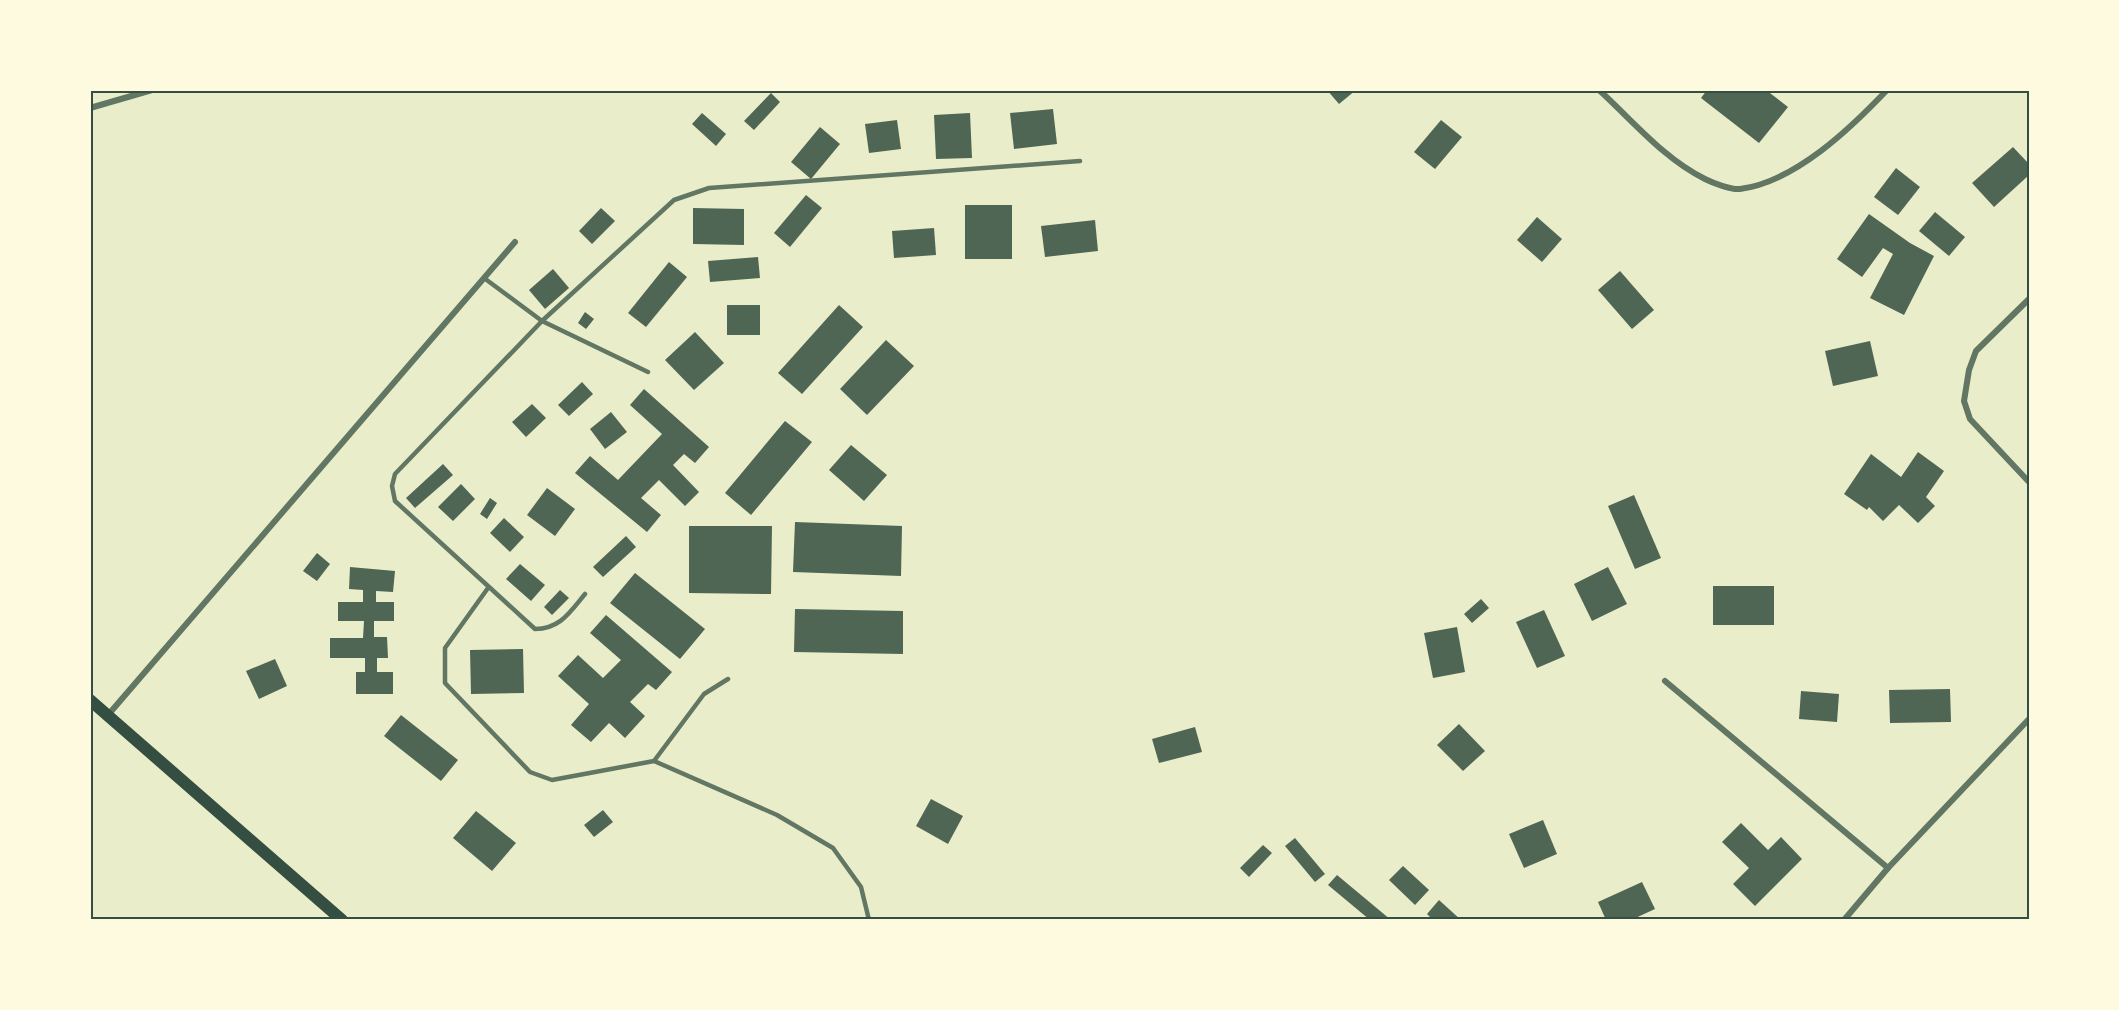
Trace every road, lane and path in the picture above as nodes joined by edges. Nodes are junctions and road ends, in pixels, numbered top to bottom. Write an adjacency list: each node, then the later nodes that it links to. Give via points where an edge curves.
1 (152, 90): 4 (street)
2 (1599, 90): 3 (street, via 1676,161 1706,180 1738,189 1787,172 1815,155 1849,130)
3 (1887, 90)
4 (90, 108)
5 (1080, 161): 9 (lane, via 709,188 674,200)
6 (515, 242): 7 (street)
7 (484, 278): 9 (lane); 17 (street)
8 (2029, 299): 11 (street, via 1976,351 1964,401 1970,419)
9 (542, 321): 10 (lane); 12 (lane, via 394,474 394,501)
10 (648, 372)
11 (2029, 482)
12 (488, 588): 13 (lane, via 535,629 560,623); 19 (lane, via 445,648 445,683 530,772 552,780)
13 (585, 594)
14 (728, 679): 19 (lane, via 704,694)
15 (1665, 681): 20 (street)
16 (90, 700): 17 (main road)
17 (108, 715): 21 (main road)
18 (2029, 719): 20 (street)
19 (654, 761): 22 (lane, via 777,815 832,848 861,887)
20 (1888, 868): 23 (street)
21 (342, 920)
22 (869, 920)
23 (1844, 920)

